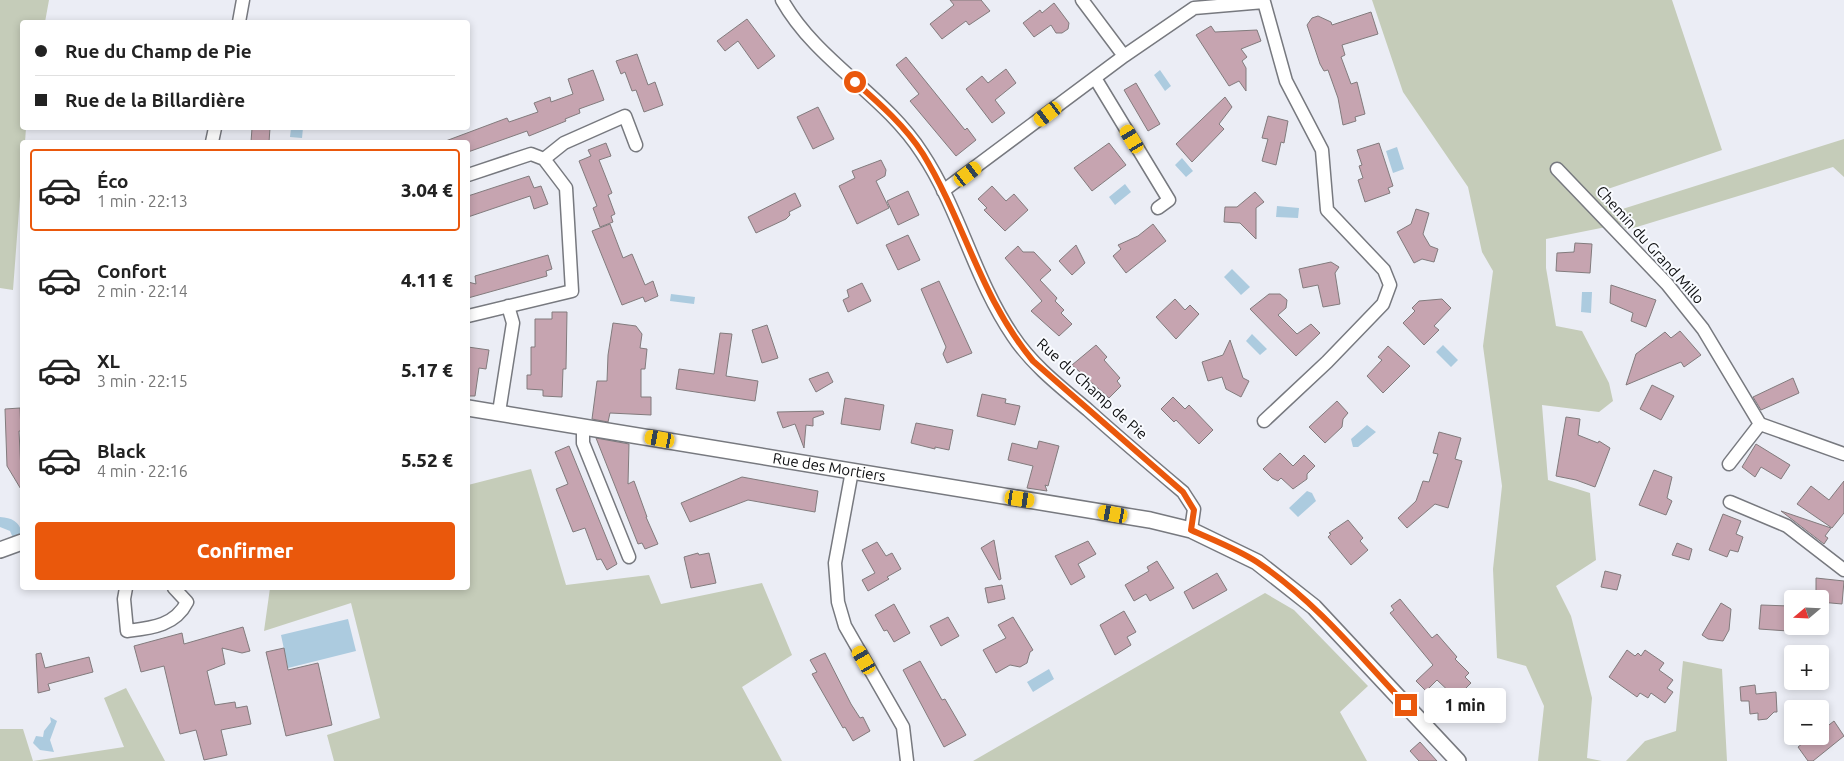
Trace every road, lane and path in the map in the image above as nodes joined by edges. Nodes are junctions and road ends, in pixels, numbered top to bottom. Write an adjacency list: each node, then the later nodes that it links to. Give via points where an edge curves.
1 (243, 0): 4 (street)
2 (782, 0): 11 (street, Rue du Champ de Pie, via 813,43 899,124 922,152)
3 (1082, 0): 5 (street)
4 (239, 20)
5 (1124, 56): 6 (street); 17 (street, via 1194,8 1264,2 1286,81 1322,150 1327,210 1384,270 1390,286 1383,304)
6 (1095, 78): 11 (street); 12 (street, via 1169,200)
7 (636, 145): 8 (street, via 625,116 564,142)
8 (544, 159): 10 (street, via 531,154); 13 (street, via 566,188 572,291)
9 (1558, 169): 18 (street, Chemin du Grand Millo, via 1685,306 1703,329)
10 (470, 174)
11 (943, 191): 24 (street, Rue du Champ de Pie, via 989,296 1013,336 1033,361 1183,492 1194,510)
12 (1158, 208)
13 (508, 306): 14 (street); 16 (street, via 513,323)
14 (470, 316)
15 (470, 408): 16 (street, Rue des Mortiers)
16 (499, 412): 19 (street, Rue des Mortiers)
17 (1264, 421)
18 (1760, 424): 20 (street); 21 (street)
19 (583, 426): 22 (street, Rue des Mortiers); 27 (street, via 583,443)
20 (1844, 454)
21 (1729, 464)
22 (852, 471): 24 (street, Rue des Mortiers, via 1150,520); 31 (street, via 835,563 838,602 845,626 903,727)
23 (1730, 502): 28 (street, via 1787,526)
24 (1191, 530): 32 (street, Rue des Mortiers, via 1257,562 1314,607)
25 (20, 543): 26 (street)
26 (0, 550)
27 (629, 557)
28 (1844, 570)
29 (126, 590): 30 (street, via 127,631 155,628 171,621 187,602)
30 (176, 590)
31 (907, 761)
32 (1458, 761)

